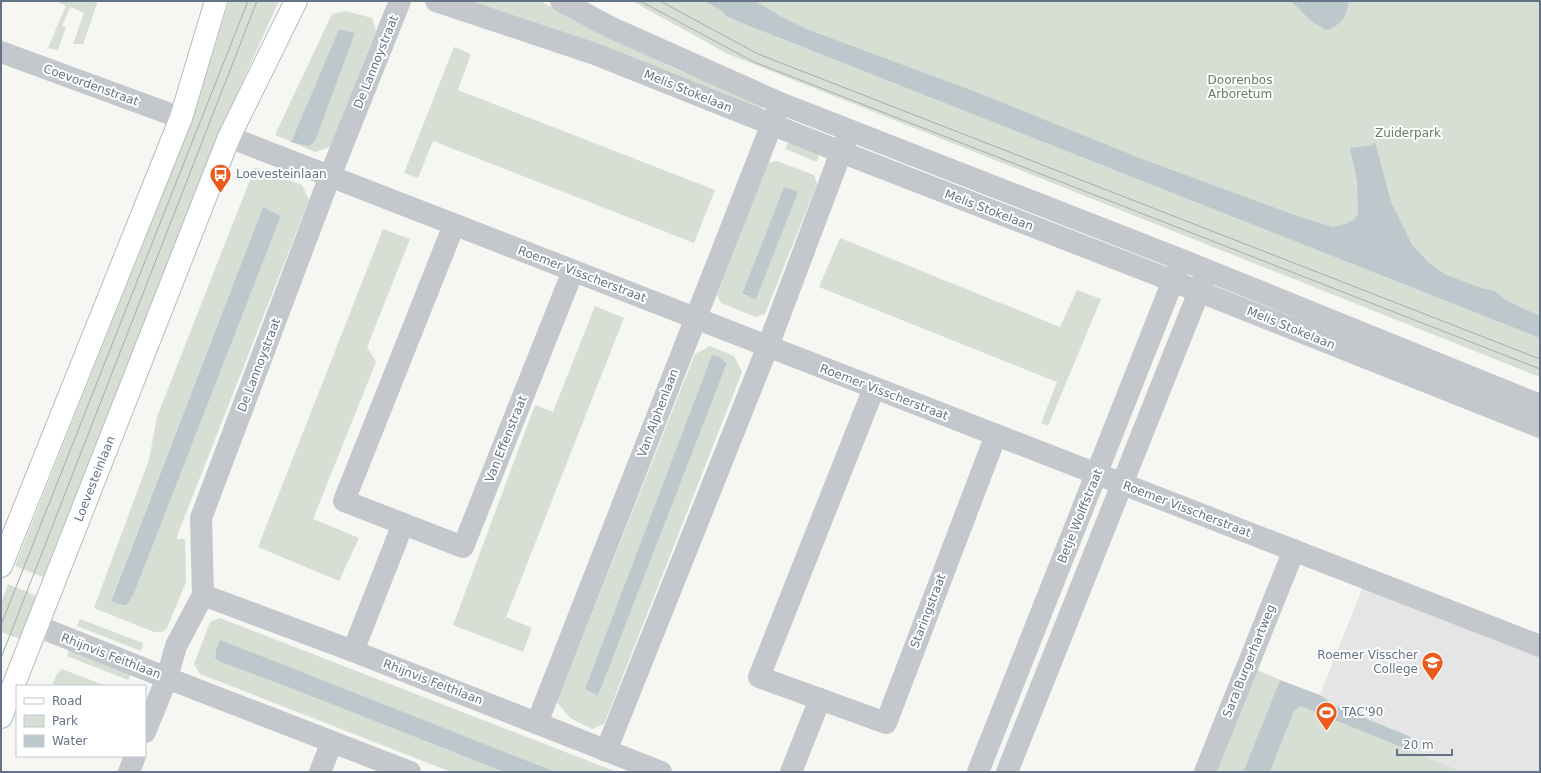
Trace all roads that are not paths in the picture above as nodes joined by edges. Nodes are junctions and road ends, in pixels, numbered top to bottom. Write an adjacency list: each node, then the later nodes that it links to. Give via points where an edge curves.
1 (216, 1): 8 (main road)
2 (296, 1): 11 (main road, Loevesteinlaan)
3 (436, 1): 9 (street, Melis Stokelaan, via 595,54)
4 (561, 1): 7 (street, Melis Stokelaan, via 610,27)
5 (399, 5): 13 (street, De Lannoystraat)
6 (1, 52): 8 (street, Coevordenstraat)
7 (780, 103): 9 (street, Van Alphenlaan); 10 (street, Melis Stokelaan)
8 (181, 118): 30 (main road)
9 (771, 124): 12 (street, Melis Stokelaan); 20 (street, Van Alphenlaan)
10 (849, 131): 12 (street); 15 (street, Melis Stokelaan)
11 (229, 137): 13 (street, Roemer Visscherstraat); 32 (main road, Loevesteinlaan)
12 (841, 152): 18 (street, Melis Stokelaan); 21 (street)
13 (330, 176): 14 (street, Roemer Visscherstraat); 31 (street, De Lannoystraat, via 201,518)
14 (454, 224): 17 (street, Roemer Visscherstraat); 28 (street, Van Effenstraat, via 344,501)
15 (1182, 260): 16 (street, Melis Stokelaan); 18 (street, Betje Wolffstraat)
16 (1208, 270): 19 (street); 23 (street, Melis Stokelaan)
17 (573, 271): 20 (street, Roemer Visscherstraat); 28 (street, Van Effenstraat, via 463,547)
18 (1173, 281): 19 (street, Melis Stokelaan); 26 (street, Betje Wolffstraat)
19 (1199, 292): 24 (street, Melis Stokelaan); 27 (street)
20 (695, 318): 21 (street, Roemer Visscherstraat); 38 (street, Van Alphenlaan)
21 (768, 346): 22 (street, Roemer Visscherstraat); 41 (street)
22 (874, 388): 25 (street, Roemer Visscherstraat); 36 (street, Staringstraat, via 759,677)
23 (1540, 405)
24 (1540, 427)
25 (996, 435): 26 (street, Roemer Visscherstraat); 36 (street, Staringstraat, via 886,722)
26 (1096, 474): 27 (street, Roemer Visscherstraat); 48 (street, Betje Wolffstraat)
27 (1123, 484): 29 (street, Roemer Visscherstraat); 49 (street)
28 (403, 524): 34 (street)
29 (1294, 550): 33 (street, Roemer Visscherstraat); 50 (street, Sara Burgerhartweg)
30 (1, 566)
31 (203, 596): 34 (street, Rhijnvis Feithlaan); 35 (street, De Lannoystraat, via 176,646)
32 (37, 626): 35 (street, Rhijnvis Feithlaan); 37 (main road, Loevesteinlaan)
33 (1540, 646)
34 (353, 651): 38 (street, Rhijnvis Feithlaan)
35 (167, 678): 39 (street, De Lannoystraat); 40 (street, Rhijnvis Feithlaan)
36 (820, 699): 47 (street)
37 (1, 717)
38 (537, 723): 41 (street, Rhijnvis Feithlaan)
39 (146, 730)
40 (332, 742): 44 (street); 45 (street, Rhijnvis Feithlaan)
41 (606, 751): 46 (street, Rhijnvis Feithlaan)
42 (135, 757): 43 (street)
43 (129, 772)
44 (320, 772)
45 (410, 772)
46 (661, 772)
47 (791, 772)
48 (978, 772)
49 (1007, 772)
50 (1205, 772)

